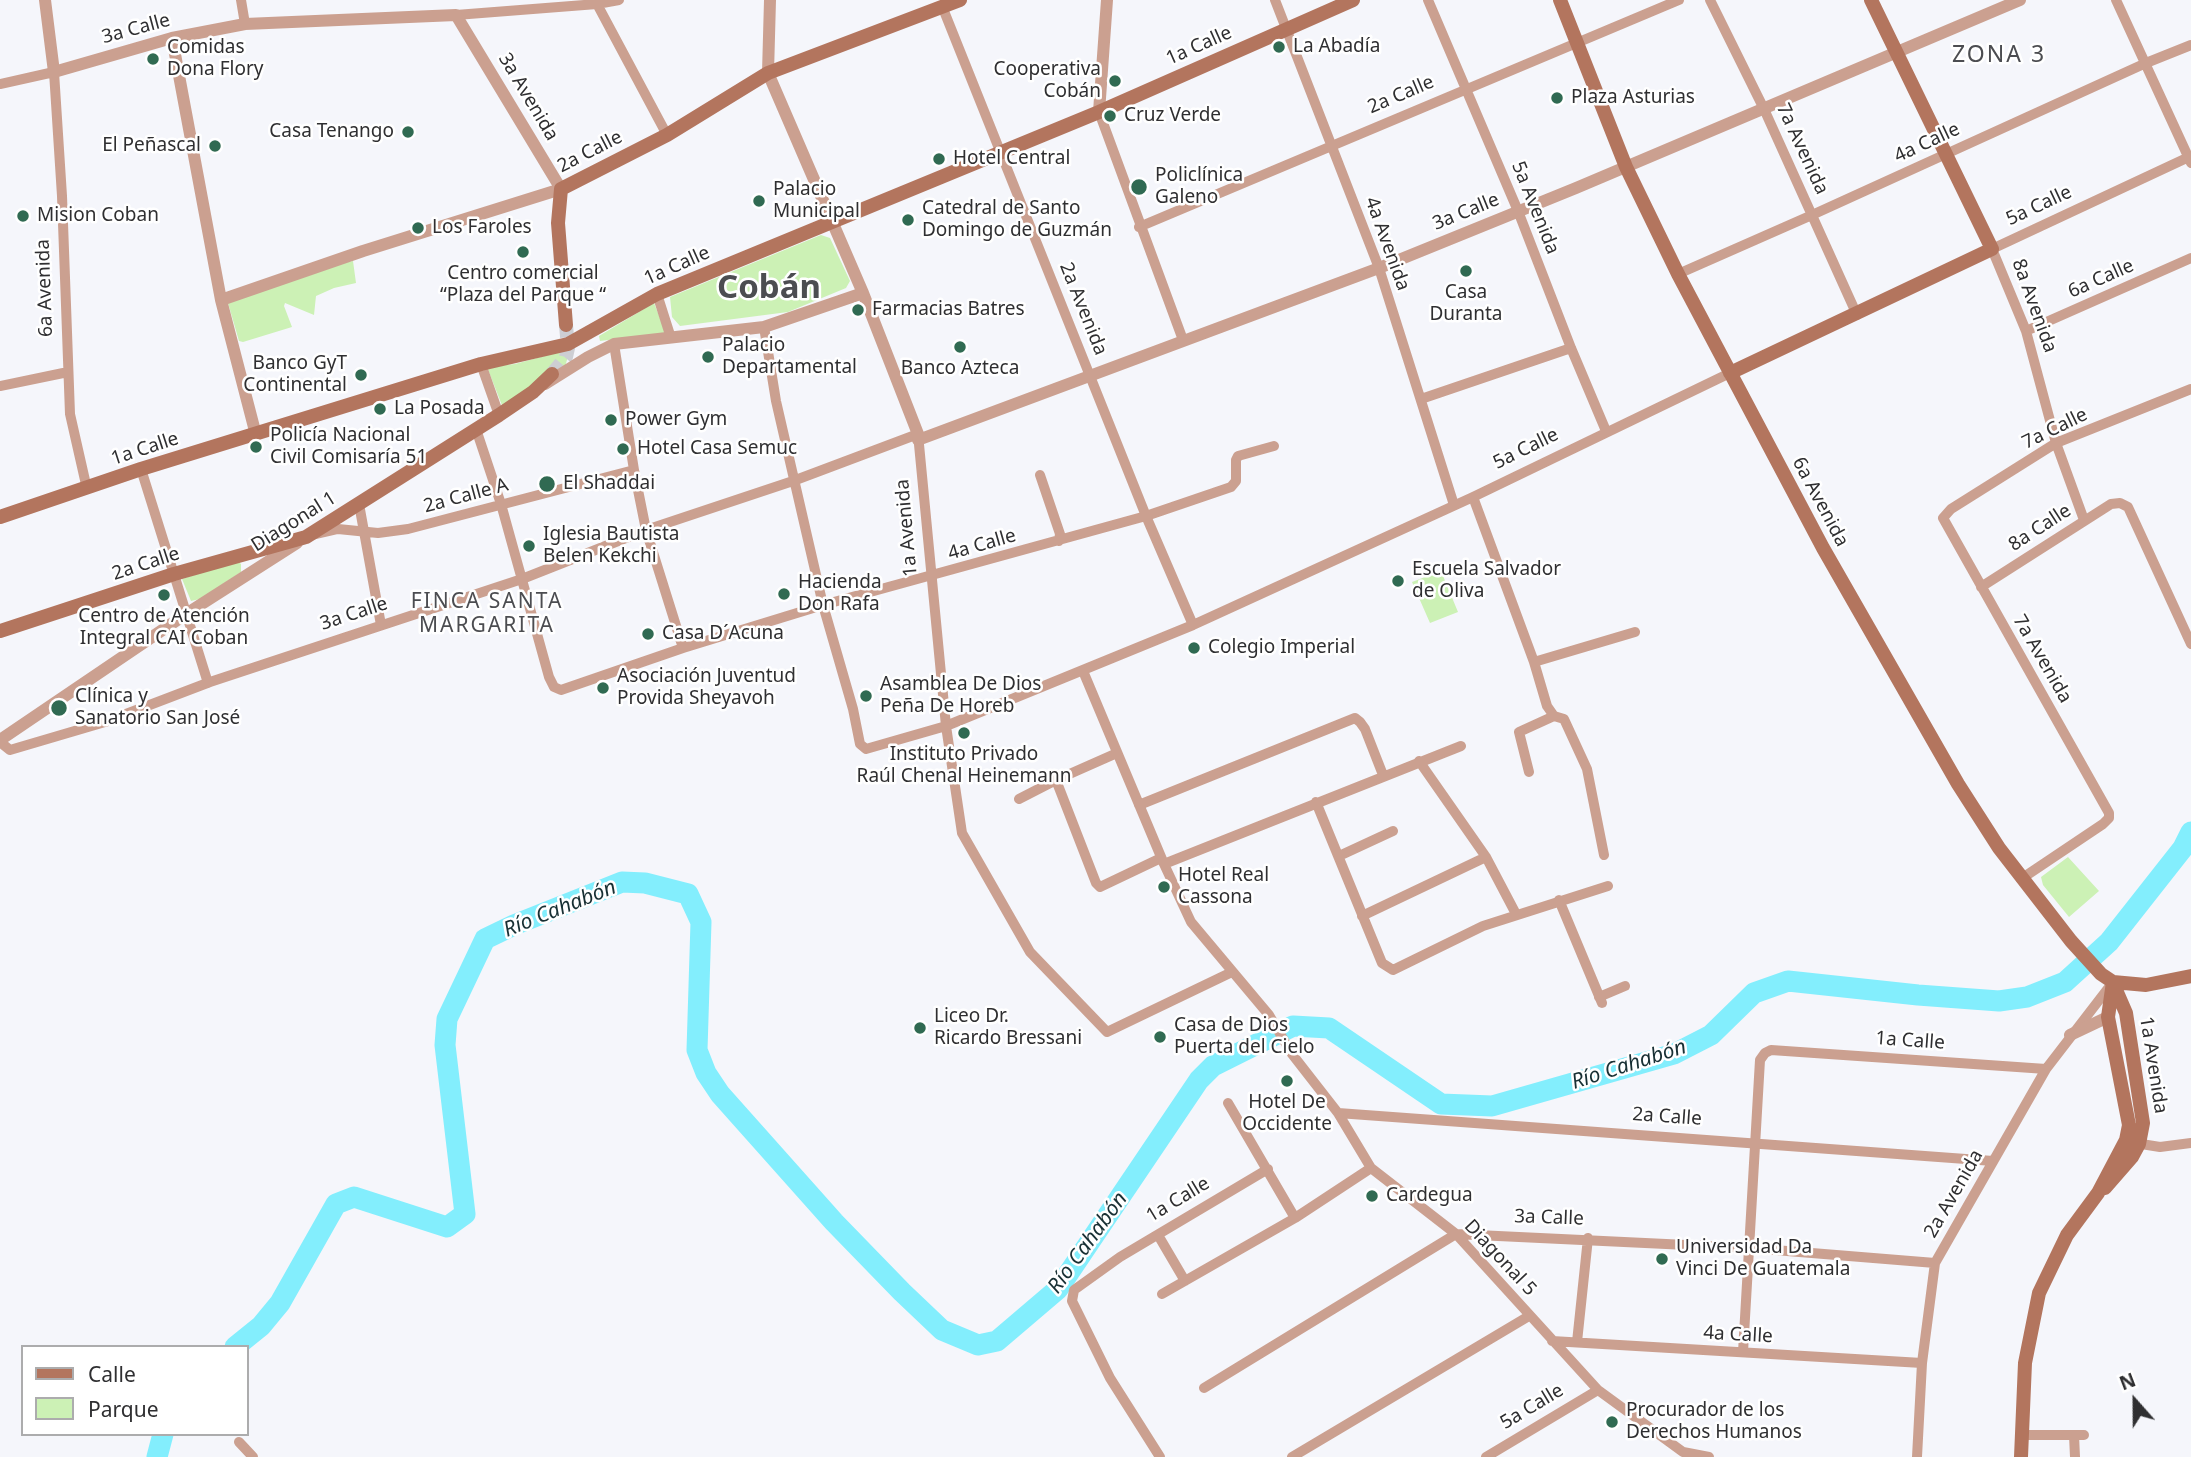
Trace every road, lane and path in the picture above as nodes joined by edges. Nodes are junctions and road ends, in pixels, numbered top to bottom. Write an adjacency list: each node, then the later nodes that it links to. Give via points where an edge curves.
1 (45, 0): 28 (street, 6a Avenida)
2 (241, 0): 21 (street)
3 (618, 0): 17 (street, 3a Calle)
4 (770, 0): 29 (street, 1a Avenida)
5 (960, 0): 19 (main road, 2a Calle)
6 (1107, 0): 33 (street)
7 (1275, 0): 22 (street, 4a Avenida)
8 (1353, 0): 22 (main road, 1a Calle)
9 (1428, 0): 31 (street, 5a Avenida)
10 (1560, 0): 24 (main road, 6a Avenida)
11 (1678, 0): 24 (street, 2a Calle)
12 (1710, 0): 32 (street, 7a Avenida)
13 (1871, 0): 26 (main road, 8a Avenida)
14 (2020, 0): 18 (street, 3a Calle)
15 (2116, 0): 27 (street)
16 (530, 4): 17 (street, 3a Calle); 20 (street, 3a Calle)
17 (597, 4): 34 (street)
18 (1999, 4): 26 (street, 3a Calle)
19 (942, 6): 29 (main road, 2a Calle); 36 (street, 2a Avenida)
20 (456, 15): 21 (street, 3a Calle); 40 (street, 3a Avenida)
21 (245, 24): 23 (street, 3a Calle)
22 (1284, 29): 33 (main road, 1a Calle); 35 (street, 4a Avenida)
23 (172, 38): 28 (street, 3a Calle); 51 (street)
24 (1577, 43): 31 (street, 2a Calle); 39 (main road, 6a Avenida)
25 (2191, 45): 27 (street, 4a Calle)
26 (1896, 54): 32 (street, 3a Calle); 37 (main road, 8a Avenida)
27 (2146, 63): 37 (street, 4a Calle); 38 (street)
28 (54, 72): 30 (street, 3a Calle); 61 (street, 6a Avenida)
29 (768, 73): 34 (main road, 2a Calle); 43 (street, 1a Avenida)
30 (0, 84)
31 (1466, 88): 35 (street, 2a Calle); 41 (street, 5a Avenida)
32 (1764, 109): 39 (street, 3a Calle); 42 (street, 7a Avenida)
33 (1099, 112): 36 (main road, 1a Calle); 44 (street)
34 (667, 135): 40 (main road, 2a Calle)
35 (1331, 147): 44 (street, 2a Calle); 47 (street, 4a Avenida)
36 (1000, 152): 43 (main road, 1a Calle); 64 (street, 2a Avenida)
37 (1946, 154): 42 (street, 4a Calle); 45 (main road, 8a Avenida)
38 (2190, 159): 45 (street, 5a Calle)
39 (1626, 167): 41 (street, 3a Calle); 48 (main road, 6a Avenida)
40 (561, 189): 51 (street, 2a Calle); 53 (main road, via 558,223)
41 (1518, 211): 47 (street, 3a Calle); 59 (street, 5a Avenida)
42 (1812, 215): 48 (street, 4a Calle); 52 (street, 7a Avenida)
43 (830, 222): 49 (street, 1a Avenida); 50 (main road, 1a Calle)
44 (1139, 227): 57 (street)
45 (1992, 249): 52 (main road, 5a Calle); 55 (street, 8a Avenida)
46 (2191, 258): 55 (street, 6a Calle)
47 (1379, 268): 57 (street, 3a Calle); 68 (street, 4a Avenida)
48 (1678, 274): 62 (main road, 6a Avenida)
49 (863, 293): 54 (street); 73 (street, 1a Avenida)
50 (657, 294): 56 (street); 60 (main road, 1a Calle, via 568,344)
51 (222, 300): 72 (street)
52 (1857, 315): 62 (main road, 5a Calle)
53 (566, 325)
54 (764, 327): 56 (street); 79 (street)
55 (2026, 331): 74 (street, 8a Avenida)
56 (671, 338): 58 (street)
57 (1183, 340): 64 (street, 3a Calle)
58 (614, 345): 67 (street, Diagonal 1); 77 (street)
59 (1571, 348): 68 (street); 71 (street, 5a Avenida)
60 (481, 364): 69 (street); 72 (main road, 1a Calle)
61 (68, 372): 65 (street); 80 (street, 6a Avenida, via 73,433)
62 (1730, 373): 71 (street, 5a Calle); 125 (main road, 6a Avenida, via 1823,548 1958,784)
63 (552, 374): 67 (main road)
64 (1091, 375): 73 (street, 3a Calle); 85 (street, 2a Avenida)
65 (0, 386)
66 (2191, 389): 74 (street, 7a Calle)
67 (533, 392): 69 (main road, Diagonal 1)
68 (1421, 400): 84 (street, 4a Avenida)
69 (499, 415): 70 (main road, Diagonal 1)
70 (476, 429): 82 (street); 83 (main road, Diagonal 1)
71 (1606, 431): 81 (street, 5a Calle)
72 (256, 435): 76 (main road, 1a Calle)
73 (918, 437): 79 (street, 3a Calle); 94 (street, 1a Avenida)
74 (2056, 443): 87 (street, 7a Calle, via 1951,509); 88 (street, 8a Avenida)
75 (1274, 446): 85 (street, 4a Calle, via 1238,456 1242,482)
76 (141, 469): 80 (main road, 1a Calle); 93 (street)
77 (634, 470): 82 (street, 2a Calle A); 89 (street)
78 (1040, 475): 92 (street)
79 (793, 481): 89 (street, 3a Calle); 97 (street)
80 (87, 488): 86 (main road, 1a Calle)
81 (1473, 497): 84 (street, 5a Calle); 105 (street)
82 (501, 503): 90 (street, 2a Calle A, via 408,529); 95 (street)
83 (359, 504): 90 (street); 91 (main road, Diagonal 1)
84 (1454, 505): 100 (street, 5a Calle)
85 (1146, 516): 92 (street, 4a Calle); 100 (street, 2a Avenida)
86 (0, 517)
87 (1944, 518): 96 (street, 7a Avenida)
88 (2084, 520): 96 (street, 8a Calle); 103 (street, 8a Calle, via 2111,504 2128,508)
89 (646, 530): 95 (street, 3a Calle); 104 (street)
90 (363, 531): 91 (street, 2a Calle A, via 338,529); 99 (street)
91 (306, 537): 93 (main road, 2a Calle); 98 (street, Diagonal 1)
92 (1059, 541): 94 (street, 4a Calle)
93 (174, 574): 98 (street); 101 (main road, 2a Calle)
94 (931, 577): 97 (street, 4a Calle); 109 (street, 1a Avenida)
95 (522, 579): 99 (street, 3a Calle); 104 (street, 4a Calle, via 554,687 561,690)
96 (1981, 587): 125 (street, 7a Avenida, via 2109,813 2109,818)
97 (823, 605): 104 (street, 4a Calle); 109 (street, 5a Calle, via 860,744 866,749)
98 (186, 614): 107 (street); 110 (street, Diagonal 1)
99 (381, 625): 107 (street, 3a Calle)
100 (1193, 625): 106 (street, 5a Calle)
101 (0, 631)
102 (1635, 632): 105 (street)
103 (2191, 644)
104 (683, 648)
105 (1534, 662): 108 (street)
106 (1083, 671): 109 (street, 5a Calle); 112 (street, Diagonal 5)
107 (208, 683): 110 (street, 3a Calle, via 105,722 10,750)
108 (1554, 716): 114 (street, via 1519,732); 121 (street, via 1564,719 1587,769)
109 (946, 726): 130 (street, 1a Avenida, via 961,833 1030,952 1107,1032)
110 (0, 741)
111 (1461, 746): 113 (street)
112 (1118, 753): 116 (street); 119 (street, Diagonal 5)
113 (1419, 761): 115 (street); 123 (street)
114 (1529, 772)
115 (1383, 775): 118 (street); 119 (street, via 1365,729 1354,719)
116 (1056, 780): 117 (street); 124 (street, via 1098,886)
117 (1019, 799)
118 (1316, 802): 122 (street); 124 (street)
119 (1139, 805): 124 (street, Diagonal 5)
120 (1393, 831): 122 (street)
121 (1604, 855)
122 (1339, 856): 129 (street)
123 (1486, 857): 128 (street); 129 (street)
124 (1162, 861): 130 (street, Diagonal 5, via 1191,922)
125 (2021, 879): 132 (main road, 6a Avenida)
126 (1608, 886): 127 (street)
127 (1559, 900): 128 (street); 133 (street, via 1601,1000)
128 (1516, 914): 129 (street, via 1393,970 1382,964)
129 (1362, 916)
130 (1232, 972): 138 (street, Diagonal 5, via 1269,1015 1292,1054)
131 (2191, 976): 132 (main road, via 2146,985)
132 (2107, 978): 134 (main road, 1a Avenida); 135 (street, 2a Avenida); 140 (main road, 1a Avenida, via 2126,1013 2143,1123)
133 (1625, 986)
134 (2108, 1017): 135 (street); 140 (main road, 1a Avenida)
135 (2070, 1035): 136 (street, 2a Avenida)
136 (2046, 1069): 139 (street, 1a Calle, via 1772,1051 1760,1060); 142 (street, 2a Avenida)
137 (1228, 1103): 144 (street)
138 (1338, 1113): 139 (street, 2a Calle); 143 (street, Diagonal 5)
139 (1757, 1142): 142 (street, 2a Calle); 149 (street)
140 (2133, 1142): 141 (street, via 2160,1147); 160 (main road, via 2112,1181 2067,1235 2039,1293 2025,1363)
141 (2191, 1143)
142 (1993, 1161): 150 (street, 2a Avenida)
143 (1371, 1168): 145 (street); 146 (street, Diagonal 5)
144 (1268, 1169): 145 (street); 147 (street, 1a Calle)
145 (1295, 1218): 151 (street)
146 (1456, 1234): 148 (street, 3a Calle); 153 (street, Diagonal 5); 158 (street)
147 (1158, 1235): 151 (street); 164 (street, 1a Calle, via 1074,1290 1072,1301 1110,1378)
148 (1588, 1238): 149 (street, 3a Calle); 155 (street)
149 (1750, 1248): 150 (street, 3a Calle); 156 (street)
150 (1935, 1262): 157 (street, 2a Avenida)
151 (1185, 1281): 152 (street)
152 (1162, 1294)
153 (1529, 1316): 154 (street, Diagonal 5); 165 (street)
154 (1552, 1341): 155 (street, 4a Calle); 159 (street, Diagonal 5)
155 (1577, 1342): 156 (street, 4a Calle)
156 (1743, 1352): 157 (street, 4a Calle)
157 (1922, 1363): 168 (street, 2a Avenida)
158 (1204, 1388)
159 (1598, 1390): 162 (street, Diagonal 5); 166 (street, 5a Calle)
160 (2021, 1435): 169 (main road); 170 (street, via 2079,1435)
161 (239, 1442): 163 (street)
162 (1679, 1455): 167 (street, Diagonal 5)
163 (252, 1456)
164 (1160, 1457)
165 (1292, 1457)
166 (1486, 1457)
167 (1709, 1457)
168 (1917, 1457)
169 (2021, 1457)
170 (2075, 1457)

